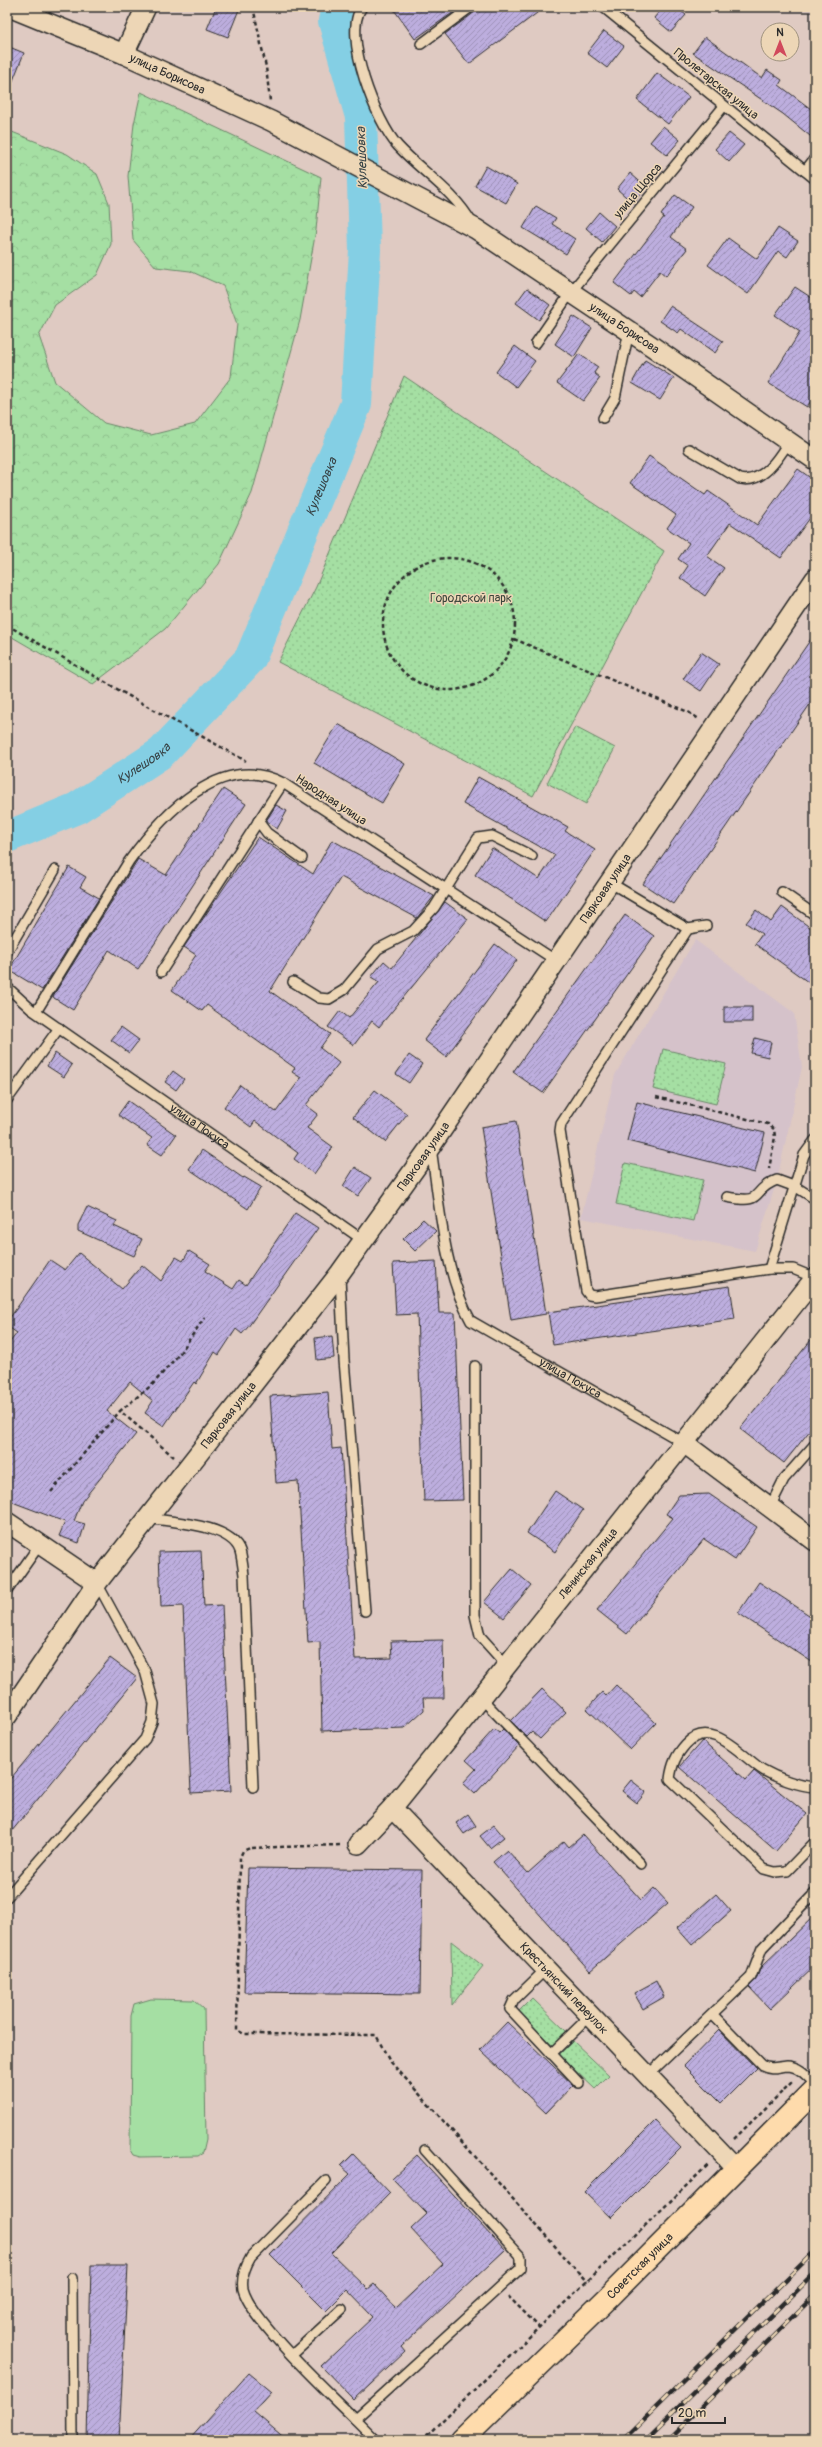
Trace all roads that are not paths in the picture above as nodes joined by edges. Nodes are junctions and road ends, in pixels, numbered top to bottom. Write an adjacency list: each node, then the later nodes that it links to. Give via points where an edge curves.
1 (9, 7): 7 (street, улица Борисова)
2 (146, 7): 7 (street)
3 (362, 7): 12 (lane, via 357,14 356,43 363,77 379,113 397,146 454,196)
4 (471, 7): 6 (lane)
5 (603, 7): 8 (lane, Пролетарская улица)
6 (421, 44)
7 (124, 54): 12 (street, улица Борисова, via 271,121)
8 (724, 106): 10 (lane, Пролетарская улица); 13 (lane, улица Щорса)
9 (815, 158): 10 (lane)
10 (805, 171): 11 (lane, Пролетарская улица)
11 (815, 179)
12 (476, 229): 13 (street, улица Борисова)
13 (571, 292): 14 (street, улица Борисова); 15 (lane, улица Щорса)
14 (629, 331): 16 (lane, via 614,398); 17 (street, улица Борисова)
15 (536, 343)
16 (603, 418)
17 (788, 443): 18 (lane, via 763,473 748,480 740,479); 19 (street, улица Борисова)
18 (689, 449)
19 (815, 460)
20 (815, 579): 26 (street, Парковая улица)
21 (283, 783): 22 (lane, Народная улица); 27 (lane, Народная улица); 37 (lane, via 272,777 241,774 205,786 185,799 128,861)
22 (258, 821): 24 (lane, via 267,833); 34 (lane, Народная улица)
23 (532, 856): 27 (lane, via 492,836 478,838)
24 (302, 858)
25 (55, 870): 32 (lane)
26 (609, 882): 31 (lane); 33 (street, Парковая улица)
27 (447, 889): 33 (lane, Народная улица); 35 (lane, via 413,931 378,949 336,996 329,999 318,998)
28 (782, 892): 29 (lane)
29 (815, 914)
30 (706, 926): 31 (lane)
31 (688, 929): 46 (lane, via 561,1124 560,1131 586,1291 589,1295 595,1296)
32 (7, 952)
33 (555, 960): 41 (street, Парковая улица)
34 (161, 972)
35 (293, 982)
36 (7, 987): 37 (lane, улица Покуса)
37 (36, 1012): 38 (lane, улица Покуса)
38 (59, 1028): 39 (lane); 45 (lane, улица Покуса)
39 (7, 1100)
40 (815, 1140): 42 (lane, via 804,1155)
41 (431, 1146): 45 (street, Парковая улица); 50 (lane, улица Покуса, via 443,1230 460,1302 471,1321)
42 (796, 1187): 43 (lane, via 777,1180 767,1184 756,1198 747,1201); 44 (lane); 46 (lane)
43 (728, 1197)
44 (815, 1199)
45 (363, 1240): 47 (street, Парковая улица)
46 (769, 1269): 48 (lane, via 793,1269)
47 (340, 1273): 53 (street, Парковая улица); 59 (lane, via 344,1360)
48 (815, 1278): 50 (street, Ленинская улица)
49 (475, 1366): 60 (lane, via 475,1615 480,1636)
50 (684, 1443): 52 (street, улица Покуса); 60 (street, Ленинская улица)
51 (815, 1444): 52 (lane, via 784,1480)
52 (770, 1507): 55 (street, улица Покуса)
53 (147, 1518): 57 (street, Парковая улица); 63 (lane, via 212,1528 227,1536 240,1549 244,1575)
54 (7, 1522): 56 (street)
55 (815, 1542)
56 (40, 1544): 57 (street); 58 (lane)
57 (97, 1583): 62 (street, Парковая улица); 70 (lane, via 145,1671 154,1704 152,1722 145,1739)
58 (7, 1591)
59 (365, 1611)
60 (507, 1666): 61 (street, Ленинская улица)
61 (481, 1698): 65 (street, Ленинская улица); 68 (lane)
62 (7, 1716)
63 (253, 1787)
64 (815, 1787): 66 (lane, via 764,1770 723,1739 709,1734 696,1736 677,1754 671,1766 670,1779 764,1869 775,1872 787,1871)
65 (392, 1808): 67 (street, Ленинская улица); 71 (street, Крестьянский переулок)
66 (815, 1842)
67 (358, 1844)
68 (641, 1864)
69 (815, 1894): 73 (lane, via 762,1948 751,1977)
70 (7, 1897)
71 (547, 1968): 72 (street, Крестьянский переулок); 74 (lane, via 514,2000 510,2009)
72 (591, 2015): 74 (lane); 75 (street, Крестьянский переулок)
73 (713, 2015): 75 (lane); 77 (lane, via 762,2065 771,2069 788,2066 803,2072)
74 (551, 2054): 76 (lane)
75 (647, 2076): 80 (street, Крестьянский переулок)
76 (579, 2083)
77 (815, 2084)
78 (815, 2090): 80 (main road, Советская улица)
79 (424, 2150): 85 (lane, via 521,2258 521,2268)
80 (736, 2168): 88 (main road, Советская улица, via 610,2296)
81 (326, 2181): 84 (lane, via 251,2258 243,2270 243,2288 247,2299)
82 (72, 2278): 86 (lane)
83 (342, 2309): 84 (lane)
84 (292, 2355): 85 (lane)
85 (355, 2419): 87 (lane)
86 (73, 2440)
87 (376, 2440)
88 (462, 2440)

